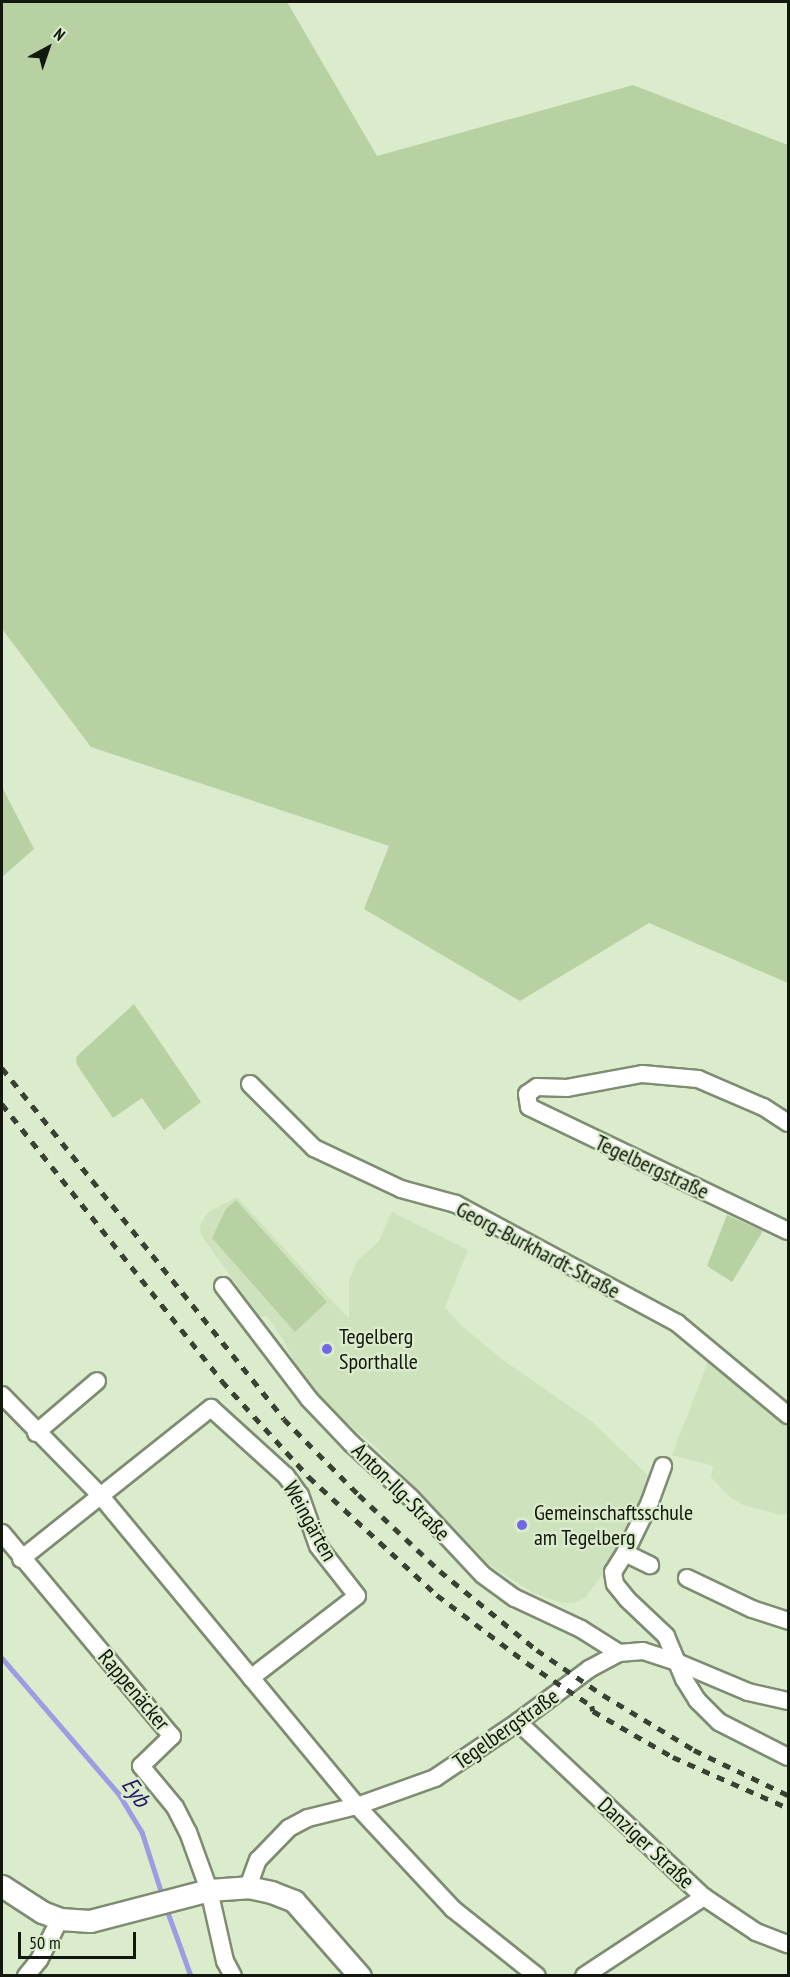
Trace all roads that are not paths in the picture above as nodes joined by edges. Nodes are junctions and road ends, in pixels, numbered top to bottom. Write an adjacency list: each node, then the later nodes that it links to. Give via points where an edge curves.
1 (250, 1084): 7 (street, Georg-Burkhardt-Straße, via 314,1148 400,1189 456,1204 677,1323)
2 (789, 1124): 3 (street, Tegelbergstraße, via 763,1107 698,1079 642,1074 567,1088 537,1087 527,1094 529,1107)
3 (789, 1231)
4 (223, 1286): 17 (street, Anton-Ilg-Straße, via 309,1399 483,1575 515,1598 581,1629)
5 (97, 1381): 8 (street)
6 (2, 1395): 8 (street)
7 (789, 1415)
8 (36, 1433): 10 (street)
9 (663, 1466): 12 (street)
10 (100, 1495): 13 (street); 19 (street); 19 (street, Weingärten, via 211,1408 286,1476 300,1495 318,1546 357,1596)
11 (2, 1533): 13 (street, Rappenäcker)
12 (625, 1553): 14 (street); 18 (street, via 613,1572 615,1584 666,1635)
13 (21, 1559): 26 (street, Rappenäcker, via 172,1736 141,1766 175,1807)
14 (650, 1565)
15 (687, 1578): 16 (street, via 752,1609)
16 (789, 1621)
17 (619, 1653): 18 (street, Tegelbergstraße, via 643,1651); 21 (street, Tegelbergstraße, via 589,1669)
18 (677, 1662): 20 (street, Tegelbergstraße, via 748,1692); 22 (street, via 697,1700 719,1722)
19 (251, 1678): 23 (street)
20 (789, 1701)
21 (518, 1722): 23 (street, Tegelbergstraße, via 435,1778); 27 (street, Danziger Straße)
22 (789, 1757)
23 (357, 1806): 25 (street, Tegelbergstraße, via 308,1818 289,1828 258,1860); 33 (street, via 453,1909)
24 (2, 1886): 28 (main road)
25 (248, 1887): 26 (main road); 32 (main road, via 294,1901)
26 (209, 1890): 28 (main road, via 90,1921); 31 (street)
27 (704, 1897): 29 (street, Danziger Straße, via 756,1932); 34 (street)
28 (60, 1919): 30 (street)
29 (789, 1944)
30 (26, 1976)
31 (232, 1976)
32 (360, 1976)
33 (537, 1976)
34 (584, 1976)

